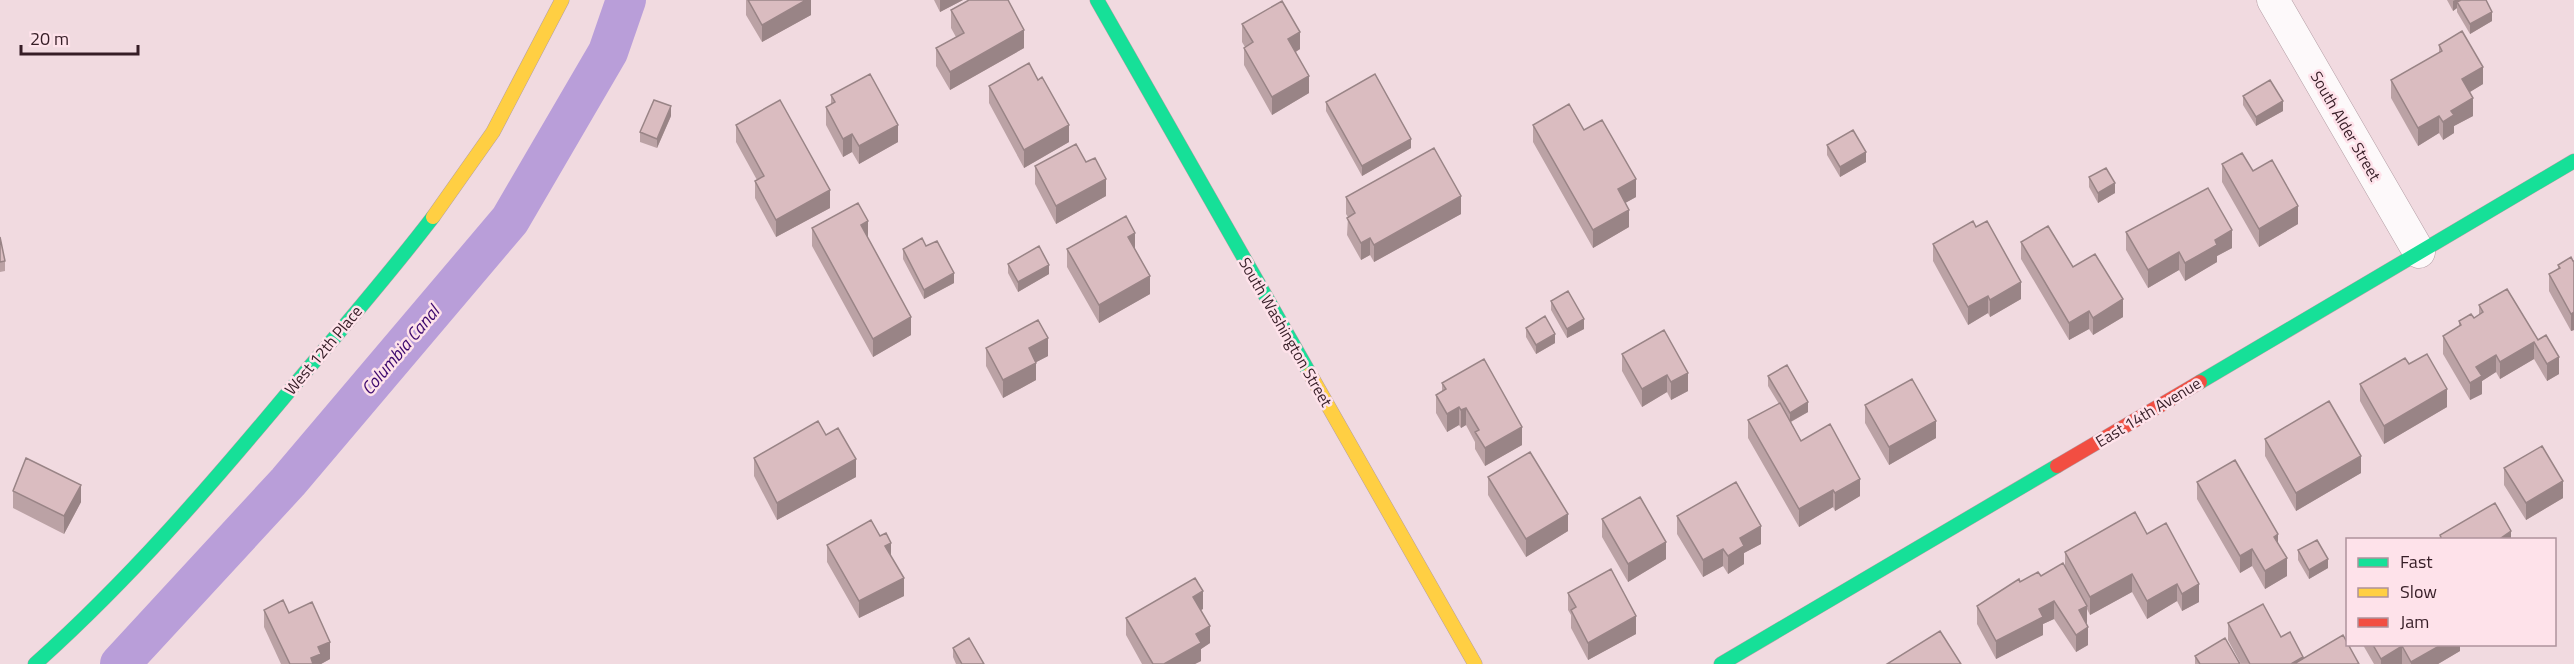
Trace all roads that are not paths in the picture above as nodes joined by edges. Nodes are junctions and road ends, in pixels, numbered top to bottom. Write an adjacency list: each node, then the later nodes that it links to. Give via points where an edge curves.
1 (562, 0): 6 (street, West 12th Place, via 501,120 418,236 195,504 127,579)
2 (1097, 0): 7 (street, South Washington Street)
3 (2273, 0): 5 (street, South Alder Street)
4 (2574, 160): 5 (street, East 14th Avenue)
5 (2420, 252): 8 (street, East 14th Avenue)
6 (35, 664)
7 (1475, 664)
8 (1721, 664)

